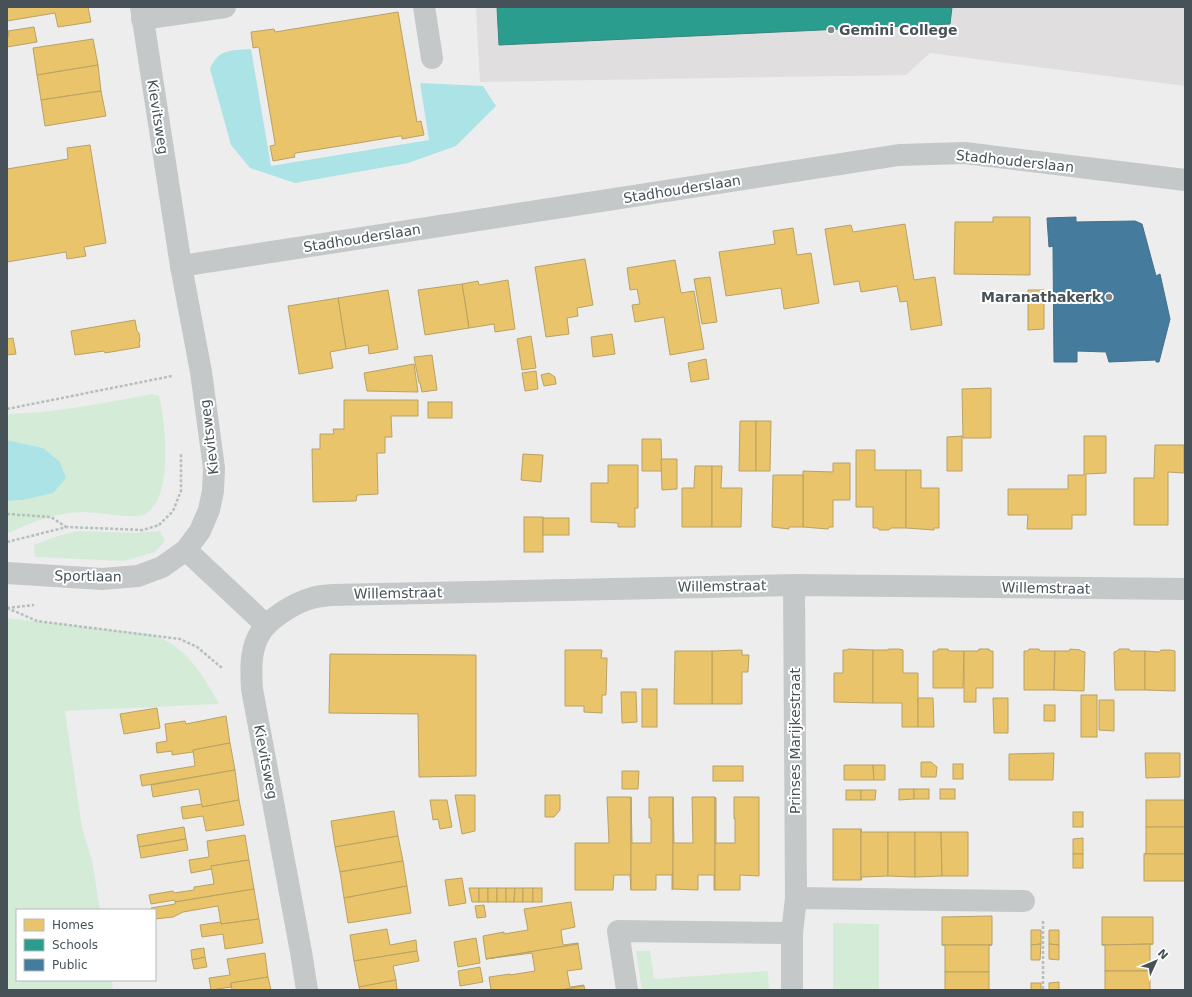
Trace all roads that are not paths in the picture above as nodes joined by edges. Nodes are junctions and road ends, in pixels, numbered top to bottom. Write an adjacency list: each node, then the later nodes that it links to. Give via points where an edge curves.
1 (225, 7): 3 (street)
2 (424, 7): 4 (street)
3 (141, 13): 6 (street, Kievitsweg)
4 (432, 58)
5 (1185, 180): 6 (street, Stadhouderslaan, via 965,153 899,155)
6 (181, 266): 7 (street, Kievitsweg, via 201,372 214,468 209,510 200,531)
7 (186, 550): 8 (street, Sportlaan, via 162,567 138,576 102,579); 11 (street)
8 (7, 573)
9 (794, 585): 10 (street, Willemstraat); 11 (street, Willemstraat, via 331,595 296,604); 12 (street, Prinses Marijkestraat)
10 (1185, 589)
11 (266, 625): 15 (street, Kievitsweg, via 253,654 252,689)
12 (796, 898): 13 (street); 14 (street, Prinses Marijkestraat)
13 (1024, 901)
14 (792, 933): 16 (street, via 618,931); 17 (street, Prinses Marijkestraat)
15 (306, 990)
16 (627, 990)
17 (792, 990)

